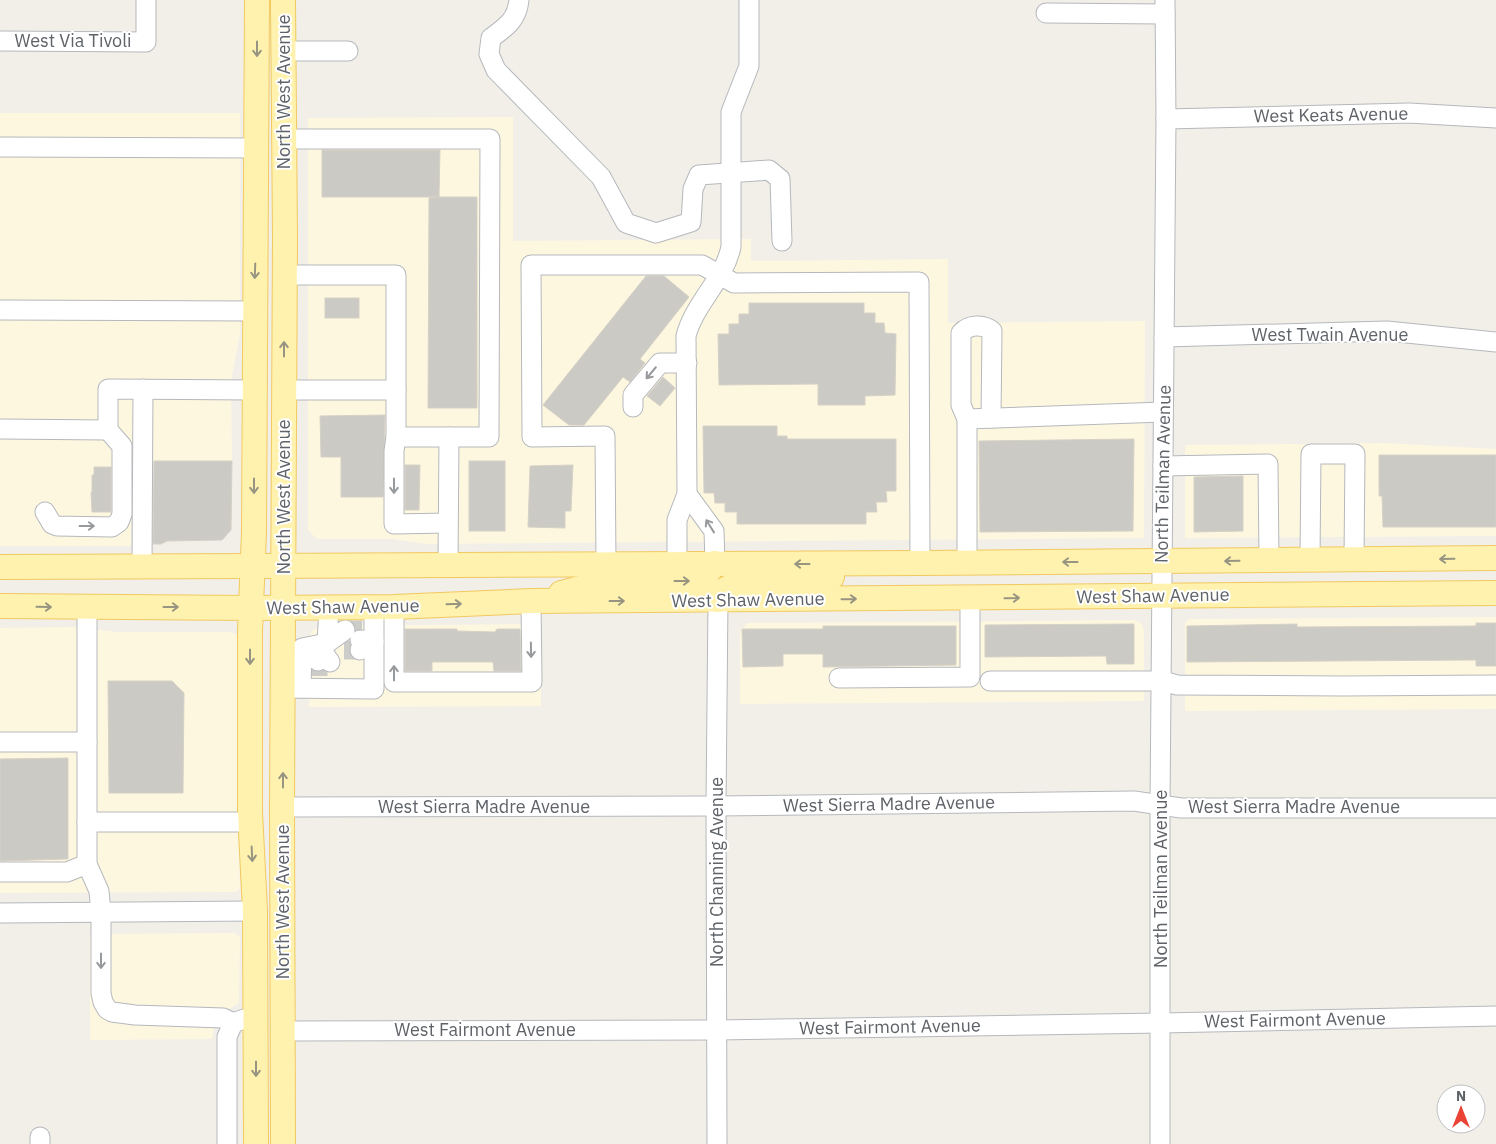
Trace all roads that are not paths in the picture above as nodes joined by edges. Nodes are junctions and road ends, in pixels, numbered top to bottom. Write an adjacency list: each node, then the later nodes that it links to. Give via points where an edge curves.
1 (146, 0): 8 (street, West Via Tivoli, via 146,42)
2 (257, 0): 15 (main road, North West Avenue, one-way to 15)
3 (519, 0): 16 (street, via 511,23 491,38 489,54 496,70 601,177 626,223 656,233 691,222 693,190 699,175)
4 (749, 0): 16 (street, via 749,66 731,112)
5 (282, 6): 9 (main road, North West Avenue)
6 (1165, 7): 7 (street, North Teilman Avenue); 11 (street, North Teilman Avenue)
7 (1046, 13)
8 (0, 41)
9 (283, 51): 10 (street); 13 (main road, North West Avenue)
10 (348, 51)
11 (1166, 118): 12 (street, West Keats Avenue, via 1409,113); 22 (street, North Teilman Avenue)
12 (1496, 118)
13 (284, 138): 18 (main road, North West Avenue); 36 (street, via 490,139 489,437)
14 (0, 147): 15 (street)
15 (257, 148): 18 (main road, via 270,165 273,264); 21 (main road, North West Avenue, one-way to 21)
16 (731, 171): 17 (street, via 769,170 780,179); 19 (street, via 731,247)
17 (782, 241)
18 (285, 275): 27 (main road, North West Avenue, one-way to 18); 28 (street, via 396,275)
19 (718, 275): 24 (street, via 689,325); 48 (street, via 734,283 919,282); 50 (street, via 702,265 532,265 532,437 605,436)
20 (0, 310): 21 (street)
21 (254, 311): 26 (main road, North West Avenue)
22 (1164, 337): 23 (street, West Twain Avenue, via 1387,331); 30 (street, North Teilman Avenue)
23 (1496, 342)
24 (687, 363): 29 (street, one-way to 29, via 660,363 633,395); 38 (street)
25 (143, 389): 26 (street); 34 (street, via 108,389); 53 (street)
26 (255, 390): 54 (main road, North West Avenue, one-way to 54)
27 (284, 390): 28 (street); 55 (main road, North West Avenue)
28 (396, 390): 35 (street)
29 (633, 407)
30 (1163, 412): 31 (street); 37 (street, North Teilman Avenue)
31 (992, 418): 32 (street); 32 (street, via 992,331 988,327 973,326 966,327 962,333 961,406)
32 (967, 419): 49 (street)
33 (0, 429): 34 (street)
34 (108, 430): 39 (street, one-way to 34, via 57,526 112,526 119,522 122,514 122,446)
35 (396, 437): 36 (street); 40 (street, one-way to 40, via 394,524)
36 (449, 437): 40 (street)
37 (1163, 466): 42 (street, via 1268,464); 45 (street, North Teilman Avenue)
38 (687, 494): 46 (street, one-way to 38, via 714,531); 51 (street, via 677,520)
39 (45, 512)
40 (448, 523): 52 (street)
41 (1496, 558): 44 (main road, West Shaw Avenue, one-way to 44)
42 (1269, 560): 43 (main road, West Shaw Avenue); 45 (main road, West Shaw Avenue, one-way to 45)
43 (1310, 560): 44 (main road, West Shaw Avenue); 44 (street, via 1311,454 1355,454)
44 (1354, 560)
45 (1162, 561): 49 (main road, West Shaw Avenue, one-way to 49); 58 (street, North Teilman Avenue)
46 (715, 563): 47 (main road, West Shaw Avenue, one-way to 46); 51 (main road, West Shaw Avenue); 61 (main road, one-way to 46, via 603,582 694,581 703,579)
47 (866, 563): 48 (main road, West Shaw Avenue); 60 (main road, via 837,576 819,579 735,584 722,591)
48 (920, 563): 49 (main road, West Shaw Avenue)
49 (967, 563)
50 (606, 564): 51 (main road, West Shaw Avenue); 52 (main road, West Shaw Avenue)
51 (677, 564)
52 (448, 565): 55 (main road, West Shaw Avenue)
53 (142, 566): 54 (main road, West Shaw Avenue); 56 (main road, West Shaw Avenue)
54 (252, 566): 55 (main road, West Shaw Avenue); 66 (main road, North West Avenue)
55 (284, 566): 67 (main road, North West Avenue)
56 (0, 567)
57 (1496, 593): 58 (main road, West Shaw Avenue)
58 (1162, 596): 59 (main road, West Shaw Avenue, one-way to 58); 71 (street, North Teilman Avenue)
59 (970, 598): 60 (main road, West Shaw Avenue, one-way to 59); 69 (street, via 970,677)
60 (718, 600): 61 (main road, West Shaw Avenue, one-way to 60); 76 (street, North Channing Avenue)
61 (531, 601): 65 (main road, West Shaw Avenue, one-way to 61); 65 (street, one-way to 65, via 532,682 394,682)
62 (0, 606): 63 (main road, West Shaw Avenue, one-way to 63)
63 (87, 607): 66 (main road, West Shaw Avenue, one-way to 66); 74 (street)
64 (329, 607): 65 (main road, West Shaw Avenue); 67 (main road, West Shaw Avenue); 68 (street)
65 (384, 607): 68 (street)
66 (250, 608): 67 (main road, West Shaw Avenue); 80 (main road, North West Avenue, one-way to 80)
67 (283, 608): 68 (main road, North West Avenue)
68 (329, 656): 77 (main road, North West Avenue, one-way to 68)
69 (839, 678)
70 (990, 681): 71 (street)
71 (1162, 681): 72 (street, via 1178,685); 75 (street, North Teilman Avenue)
72 (1496, 685)
73 (0, 742): 74 (street)
74 (87, 742): 79 (street)
75 (1160, 805): 76 (street, West Sierra Madre Avenue, via 1134,801); 78 (street, West Sierra Madre Avenue, via 1181,808); 89 (street, North Teilman Avenue)
76 (716, 806): 77 (street, West Sierra Madre Avenue); 90 (street, North Channing Avenue)
77 (282, 807): 91 (main road, North West Avenue)
78 (1496, 808)
79 (87, 822): 80 (street); 81 (street)
80 (250, 822): 83 (main road, North West Avenue, one-way to 83)
81 (87, 864): 82 (street, via 67,872); 85 (street, via 99,890)
82 (0, 872)
83 (256, 910): 85 (street); 87 (main road, North West Avenue); 92 (main road, via 265,917 270,931 271,1053 275,1070)
84 (0, 912): 85 (street)
85 (101, 912): 88 (street, one-way to 88, via 101,993 107,1009 135,1015 224,1018)
86 (1496, 1016): 89 (street, West Fairmont Avenue)
87 (256, 1018): 88 (street); 94 (main road, North West Avenue, one-way to 94)
88 (233, 1023): 93 (street, via 227,1037)
89 (1161, 1023): 90 (street, West Fairmont Avenue); 97 (street, North Teilman Avenue)
90 (717, 1030): 91 (street, West Fairmont Avenue); 96 (street, North Channing Avenue)
91 (284, 1031): 92 (main road, North West Avenue)
92 (284, 1084): 95 (main road, North West Avenue)
93 (227, 1144)
94 (256, 1144)
95 (283, 1144)
96 (717, 1144)
97 (1160, 1144)

